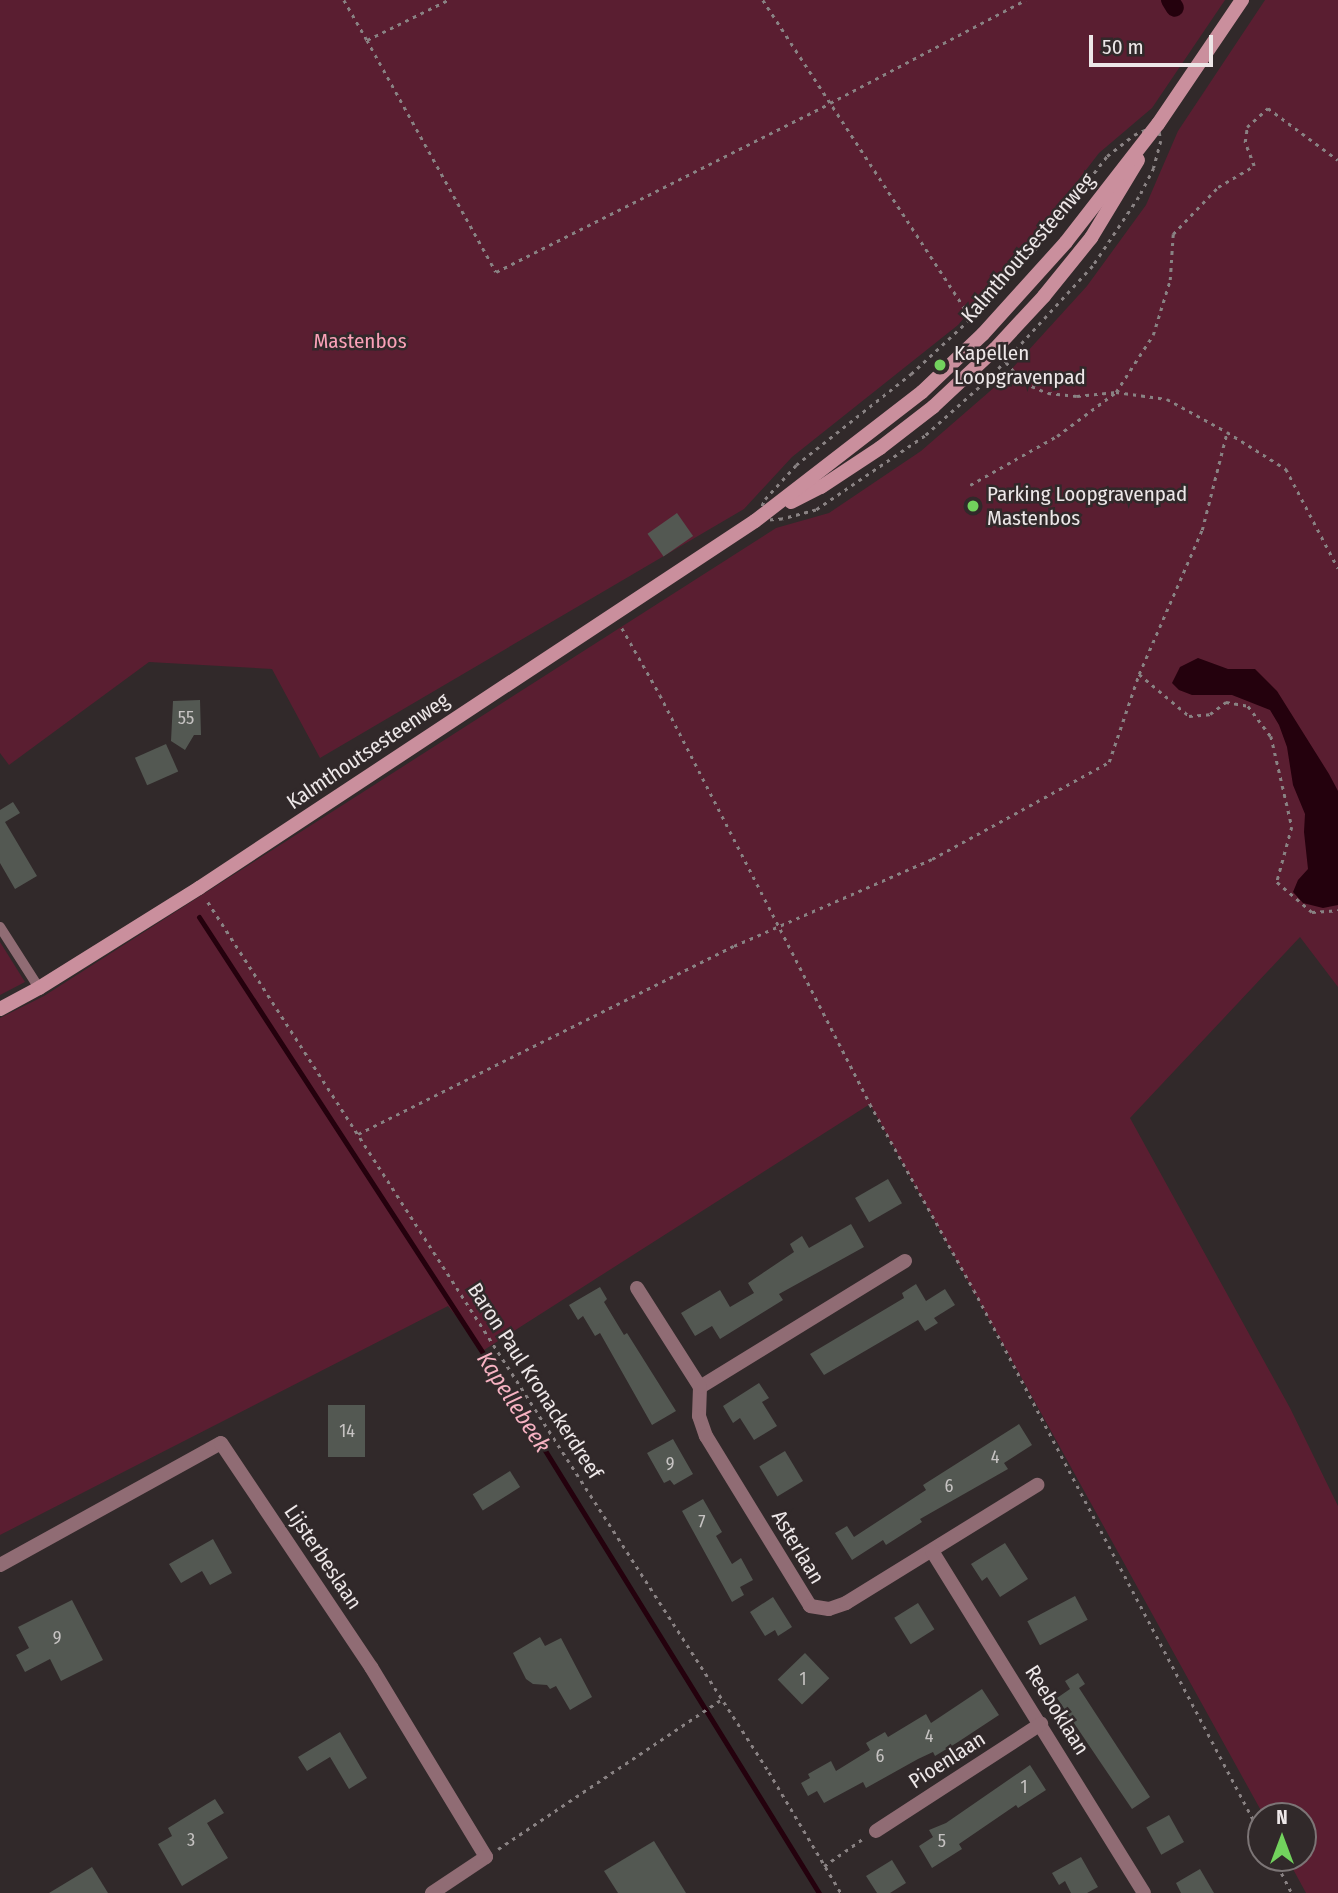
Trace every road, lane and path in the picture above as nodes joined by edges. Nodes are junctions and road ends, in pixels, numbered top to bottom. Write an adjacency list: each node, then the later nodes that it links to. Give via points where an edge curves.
1 (344, 0): 6 (path)
2 (448, 0): 6 (path)
3 (763, 0): 7 (path)
4 (1026, 0): 7 (path)
5 (1242, 0): 8 (main road, Kalmthoutsesteenweg)
6 (366, 40): 7 (path, via 496,272)
7 (830, 103): 10 (path)
8 (1158, 124): 10 (path, via 1133,135 1107,156 1037,247); 11 (main road, Kalmthoutsesteenweg, via 1066,242); 12 (main road, Kalmthoutsesteenweg, via 1091,238)
9 (1338, 159): 13 (path, via 1268,108 1247,127 1245,142 1254,166 1218,187 1173,234 1170,280 1153,335)
10 (971, 318): 11 (path); 16 (path, via 911,374 796,465 765,499)
11 (983, 334): 16 (main road, Kalmthoutsesteenweg, via 922,392)
12 (995, 349): 13 (path, via 1024,383 1048,393); 16 (main road, Kalmthoutsesteenweg, via 933,407 880,448 821,487)
13 (1115, 393): 14 (path, via 1167,399); 15 (path, via 1057,436)
14 (1227, 432): 17 (path, via 1286,469); 19 (path, via 1202,530)
15 (970, 485)
16 (755, 521): 18 (main road, Kalmthoutsesteenweg)
17 (1338, 568)
18 (613, 613): 20 (main road, Kalmthoutsesteenweg); 22 (path)
19 (1139, 674): 21 (path, via 1189,716 1210,714 1226,702 1248,706 1271,736 1292,827 1277,882 1312,912); 22 (path, via 1109,762 932,859)
20 (199, 888): 24 (main road, Kalmthoutsesteenweg); 26 (path, Baron Paul Kronackerdreef)
21 (1338, 910)
22 (779, 925): 26 (path); 35 (path)
23 (0, 927): 24 (lane)
24 (39, 988): 25 (main road, Kalmthoutsesteenweg)
25 (0, 1009)
26 (358, 1135): 33 (path, Baron Paul Kronackerdreef)
27 (905, 1261): 29 (street)
28 (637, 1288): 29 (street)
29 (700, 1387): 31 (street, Asterlaan, via 699,1416 706,1436 810,1606 829,1609 846,1603)
30 (1037, 1485): 31 (street, Asterlaan)
31 (932, 1552): 34 (street, Reeboklaan)
32 (0, 1565): 37 (street, Lijsterbeslaan, via 221,1443 371,1667)
33 (722, 1699): 37 (path); 38 (path, Baron Paul Kronackerdreef)
34 (1041, 1724): 36 (street, Pioenlaan); 42 (street, Reeboklaan)
35 (1247, 1808)
36 (876, 1831): 38 (path)
37 (486, 1857): 40 (street)
38 (824, 1866): 41 (path, Baron Paul Kronackerdreef)
39 (1281, 1872): 43 (path)
40 (432, 1893)
41 (841, 1893)
42 (1144, 1893)
43 (1292, 1893)

